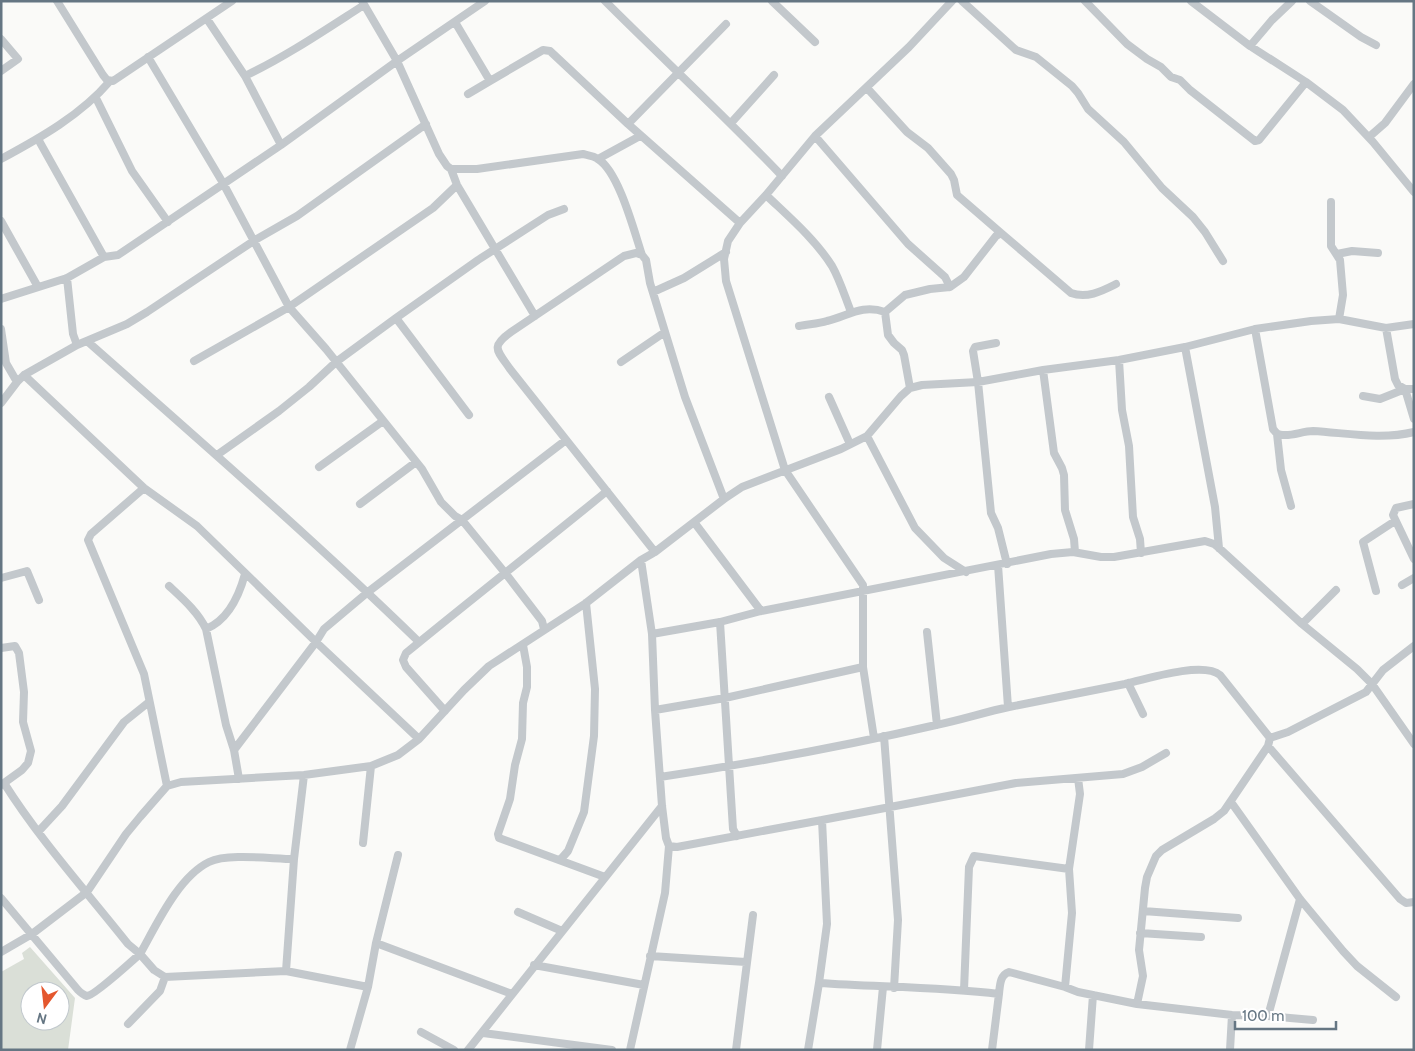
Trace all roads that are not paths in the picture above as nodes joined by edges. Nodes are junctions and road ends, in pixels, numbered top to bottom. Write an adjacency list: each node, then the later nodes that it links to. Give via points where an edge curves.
1 (58, 1): 26 (street, via 103,75)
2 (232, 1): 13 (street)
3 (485, 1): 14 (street)
4 (605, 1): 23 (street)
5 (772, 1): 17 (street)
6 (952, 1): 30 (street)
7 (962, 1): 62 (street, via 1016,50 1036,57 1072,86 1088,109 1124,142 1162,188 1193,217)
8 (1085, 1): 28 (street, via 1127,44 1171,77 1180,80 1255,140 1260,140)
9 (1191, 1): 19 (street)
10 (1292, 1): 19 (street)
11 (1310, 1): 18 (street)
12 (363, 3): 21 (street); 25 (street, via 285,56)
13 (207, 19): 20 (street); 25 (street)
14 (455, 22): 21 (street); 27 (street)
15 (726, 24): 23 (street)
16 (1, 39): 22 (street, via 18,59)
17 (815, 42)
18 (1376, 45)
19 (1250, 46): 28 (street)
20 (148, 57): 26 (street); 45 (street)
21 (397, 61): 34 (street); 40 (street)
22 (1, 71)
23 (678, 74): 33 (street); 35 (street)
24 (774, 75): 33 (street)
25 (246, 76): 40 (street)
26 (110, 81): 32 (street)
27 (490, 81): 31 (street); 35 (street, via 546,50 550,51)
28 (1306, 82): 38 (street, via 1343,110)
29 (1414, 84): 38 (street, via 1385,123)
30 (867, 88): 37 (street); 54 (street, via 951,174 957,195)
31 (468, 94)
32 (96, 98): 39 (street); 52 (street, via 135,176)
33 (731, 123): 44 (street)
34 (426, 124): 43 (street, via 439,154); 55 (street, via 297,216)
35 (628, 124): 36 (street)
36 (640, 136): 42 (street); 53 (street)
37 (815, 136): 44 (street); 66 (street, via 908,244 945,277)
38 (1369, 137): 47 (street)
39 (38, 139): 41 (street); 61 (street)
40 (281, 145): 45 (street)
41 (1, 158)
42 (598, 159): 43 (street, via 583,154 477,169); 60 (street, via 621,193)
43 (451, 168): 46 (street)
44 (782, 176): 48 (street)
45 (223, 183): 52 (street); 55 (street)
46 (457, 185): 56 (street); 69 (street, via 433,208)
47 (1414, 192)
48 (766, 195): 53 (street); 70 (street, via 823,254)
49 (1331, 202): 58 (street, via 1331,246)
50 (564, 209): 56 (street)
51 (1, 221): 65 (street)
52 (168, 222): 61 (street, via 118,255)
53 (740, 223): 57 (street, via 728,241)
54 (1001, 233): 64 (street, via 1076,295 1100,292); 66 (street, via 964,276)
55 (255, 240): 69 (street); 81 (street, via 127,324)
56 (496, 249): 72 (street); 73 (street)
57 (726, 252): 67 (street); 110 (street, via 726,281)
58 (1337, 254): 59 (street, via 1352,251); 74 (street, via 1343,295)
59 (1378, 254)
60 (642, 255): 67 (street); 72 (street, via 624,256)
61 (104, 257): 63 (street)
62 (1223, 261)
63 (67, 278): 65 (street); 83 (street)
64 (1116, 284)
65 (38, 286): 68 (street)
66 (950, 287): 71 (street, via 905,295)
67 (653, 292): 80 (street)
68 (1, 299)
69 (290, 307): 86 (street); 87 (street)
70 (851, 312): 71 (street, via 872,308); 76 (street, via 824,322)
71 (885, 312): 93 (street, via 888,335 902,350)
72 (535, 316): 105 (street, via 501,339 497,344 498,351)
73 (396, 318): 87 (street); 99 (street)
74 (1339, 320): 77 (street); 78 (street)
75 (1414, 324): 78 (street)
76 (799, 326)
77 (1255, 328): 84 (street); 103 (street)
78 (1386, 328): 95 (street, via 1395,379)
79 (1, 329): 91 (street, via 6,363)
80 (665, 332): 88 (street); 113 (street, via 685,397)
81 (87, 341): 83 (street); 107 (street)
82 (996, 342): 92 (street, via 973,349)
83 (77, 345): 90 (street)
84 (1185, 347): 85 (street); 120 (street)
85 (1119, 360): 89 (street); 123 (street, via 1133,516)
86 (194, 361)
87 (336, 362): 101 (street); 107 (street, via 280,411)
88 (622, 362)
89 (1043, 370): 92 (street); 122 (street, via 1054,453 1064,475 1065,510 1074,540)
90 (24, 375): 91 (street); 111 (street)
91 (17, 382): 98 (street)
92 (978, 382): 93 (street); 126 (street, via 991,512 998,528)
93 (910, 388): 104 (street)
94 (1414, 388): 95 (street)
95 (1405, 389): 96 (street, via 1380,399); 100 (street)
96 (1363, 396)
97 (828, 397): 106 (street)
98 (1, 402)
99 (469, 415)
100 (1414, 419)
101 (383, 421): 108 (street); 109 (street)
102 (1414, 432): 103 (street, via 1389,436 1311,431)
103 (1277, 434): 116 (street, via 1281,470)
104 (867, 436): 106 (street); 127 (street, via 915,528 944,558)
105 (566, 440): 112 (street); 117 (street)
106 (850, 444): 110 (street)
107 (217, 455): 136 (street)
108 (416, 462): 114 (street); 117 (street, via 441,502)
109 (319, 467)
110 (785, 470): 113 (street, via 742,487); 137 (street, via 863,585)
111 (144, 488): 128 (street, via 197,526); 156 (street, via 88,540 144,674)
112 (607, 490): 121 (street); 129 (street)
113 (724, 499): 119 (street)
114 (360, 504)
115 (1414, 504): 118 (street, via 1396,508)
116 (1291, 506)
117 (462, 520): 129 (street); 136 (street)
118 (1395, 521): 124 (street); 135 (street, via 1363,542)
119 (694, 522): 121 (street); 140 (street)
120 (1220, 548): 123 (street, via 1204,541); 142 (street)
121 (655, 552): 125 (street)
122 (1074, 552): 123 (street, via 1107,558); 126 (street)
123 (1141, 553)
124 (1414, 559)
125 (641, 560): 139 (street); 146 (street)
126 (1003, 564): 127 (street); 157 (street)
127 (966, 572): 137 (street)
128 (245, 574): 143 (street, via 232,607 222,620); 147 (street)
129 (506, 574): 144 (street, via 542,621); 148 (street)
130 (1, 578): 138 (street, via 27,571)
131 (1414, 578): 132 (street)
132 (1402, 585)
133 (169, 586): 143 (street, via 193,609)
134 (1336, 590): 142 (street)
135 (1376, 591)
136 (368, 592): 147 (street, via 324,629); 148 (street)
137 (864, 592): 140 (street); 152 (street)
138 (39, 600)
139 (586, 603): 144 (street); 186 (street, via 595,689 594,736 584,812 568,851)
140 (761, 611): 141 (street)
141 (720, 622): 146 (street); 155 (street)
142 (1302, 624): 154 (street)
143 (206, 629): 167 (street)
144 (544, 629): 149 (street)
145 (927, 632): 161 (street)
146 (652, 634): 158 (street)
147 (316, 642): 164 (street); 167 (street)
148 (419, 642): 159 (street, via 406,653 406,667)
149 (523, 644): 159 (street, via 489,666); 186 (street, via 527,668 522,739 510,799 498,834 503,840)
150 (1414, 646): 154 (street, via 1383,670)
151 (1, 648): 175 (street, via 15,646 19,653 24,692 23,722 31,751 22,770)
152 (863, 667): 155 (street); 163 (street)
153 (1128, 683): 157 (street); 160 (street); 165 (street, via 1194,670 1215,671)
154 (1372, 684): 165 (street, via 1366,692); 166 (street)
155 (725, 698): 158 (street); 170 (street)
156 (149, 702): 176 (street); 181 (street, via 124,722 62,806)
157 (1008, 707): 161 (street)
158 (655, 710): 172 (street)
159 (445, 711): 164 (street)
160 (1143, 714)
161 (937, 725): 162 (street)
162 (884, 736): 163 (street); 179 (street)
163 (874, 738): 170 (street)
164 (419, 739): 169 (street, via 398,755)
165 (1269, 742): 177 (street); 193 (street, via 1400,899 1406,903)
166 (1414, 744)
167 (234, 750): 174 (street)
168 (1166, 753): 173 (street, via 1123,774)
169 (371, 766): 171 (street); 183 (street)
170 (729, 767): 172 (street); 182 (street, via 732,829)
171 (304, 775): 174 (street); 187 (street)
172 (660, 777): 178 (street)
173 (1078, 778): 179 (street, via 1016,782); 188 (street, via 1080,794)
174 (240, 779): 176 (street, via 181,782)
175 (2, 784): 181 (street)
176 (167, 786): 190 (street, via 126,834)
177 (1231, 802): 192 (street); 194 (street, via 1214,820 1156,856 1147,876)
178 (662, 806): 184 (street); 189 (street)
179 (889, 807): 180 (street); 215 (street, via 898,920)
180 (822, 820): 182 (street); 210 (street, via 827,924)
181 (38, 832): 190 (street)
182 (737, 836): 184 (street)
183 (363, 843)
184 (669, 846): 205 (street, via 665,893)
185 (398, 855): 202 (street)
186 (561, 859): 189 (street)
187 (294, 860): 204 (street, via 230,858 210,862 185,882 165,908); 208 (street)
188 (1069, 869): 214 (street, via 1072,914); 216 (street, via 974,856 969,867)
189 (605, 877): 198 (street)
190 (87, 892): 200 (street); 204 (street, via 128,944)
191 (1, 898): 200 (street)
192 (1300, 899): 220 (street, via 1357,966); 223 (street)
193 (1414, 902)
194 (1143, 911): 197 (street); 199 (street)
195 (518, 912): 198 (street)
196 (753, 916): 206 (street)
197 (1238, 918)
198 (562, 931): 207 (street)
199 (1140, 933): 201 (street); 221 (street, via 1143,976)
200 (32, 934): 203 (street); 204 (street, via 86,996 98,990)
201 (1201, 936)
202 (376, 943): 212 (street); 217 (street)
203 (1, 952)
204 (140, 954): 209 (street)
205 (650, 956): 206 (street); 211 (street)
206 (746, 962): 233 (street)
207 (534, 965): 211 (street); 217 (street)
208 (286, 971): 209 (street); 212 (street)
209 (165, 977): 225 (street, via 160,991)
210 (819, 983): 213 (street); 234 (street)
211 (644, 985): 232 (street)
212 (368, 987): 228 (street)
213 (883, 987): 215 (street); 235 (street)
214 (1066, 987): 218 (street, via 1009,972 1001,978); 219 (street)
215 (894, 988): 216 (street)
216 (964, 990): 218 (street)
217 (512, 994): 227 (street)
218 (999, 994): 236 (street)
219 (1094, 995): 221 (street); 237 (street)
220 (1396, 996)
221 (1137, 1004): 222 (street)
222 (1232, 1015): 223 (street); 238 (street)
223 (1268, 1016): 224 (street)
224 (1313, 1020)
225 (128, 1024)
226 (422, 1032): 229 (street)
227 (483, 1033): 230 (street); 231 (street)
228 (350, 1050)
229 (454, 1050)
230 (468, 1050)
231 (612, 1050)
232 (630, 1050)
233 (736, 1050)
234 (808, 1050)
235 (877, 1050)
236 (992, 1050)
237 (1089, 1050)
238 (1230, 1050)

